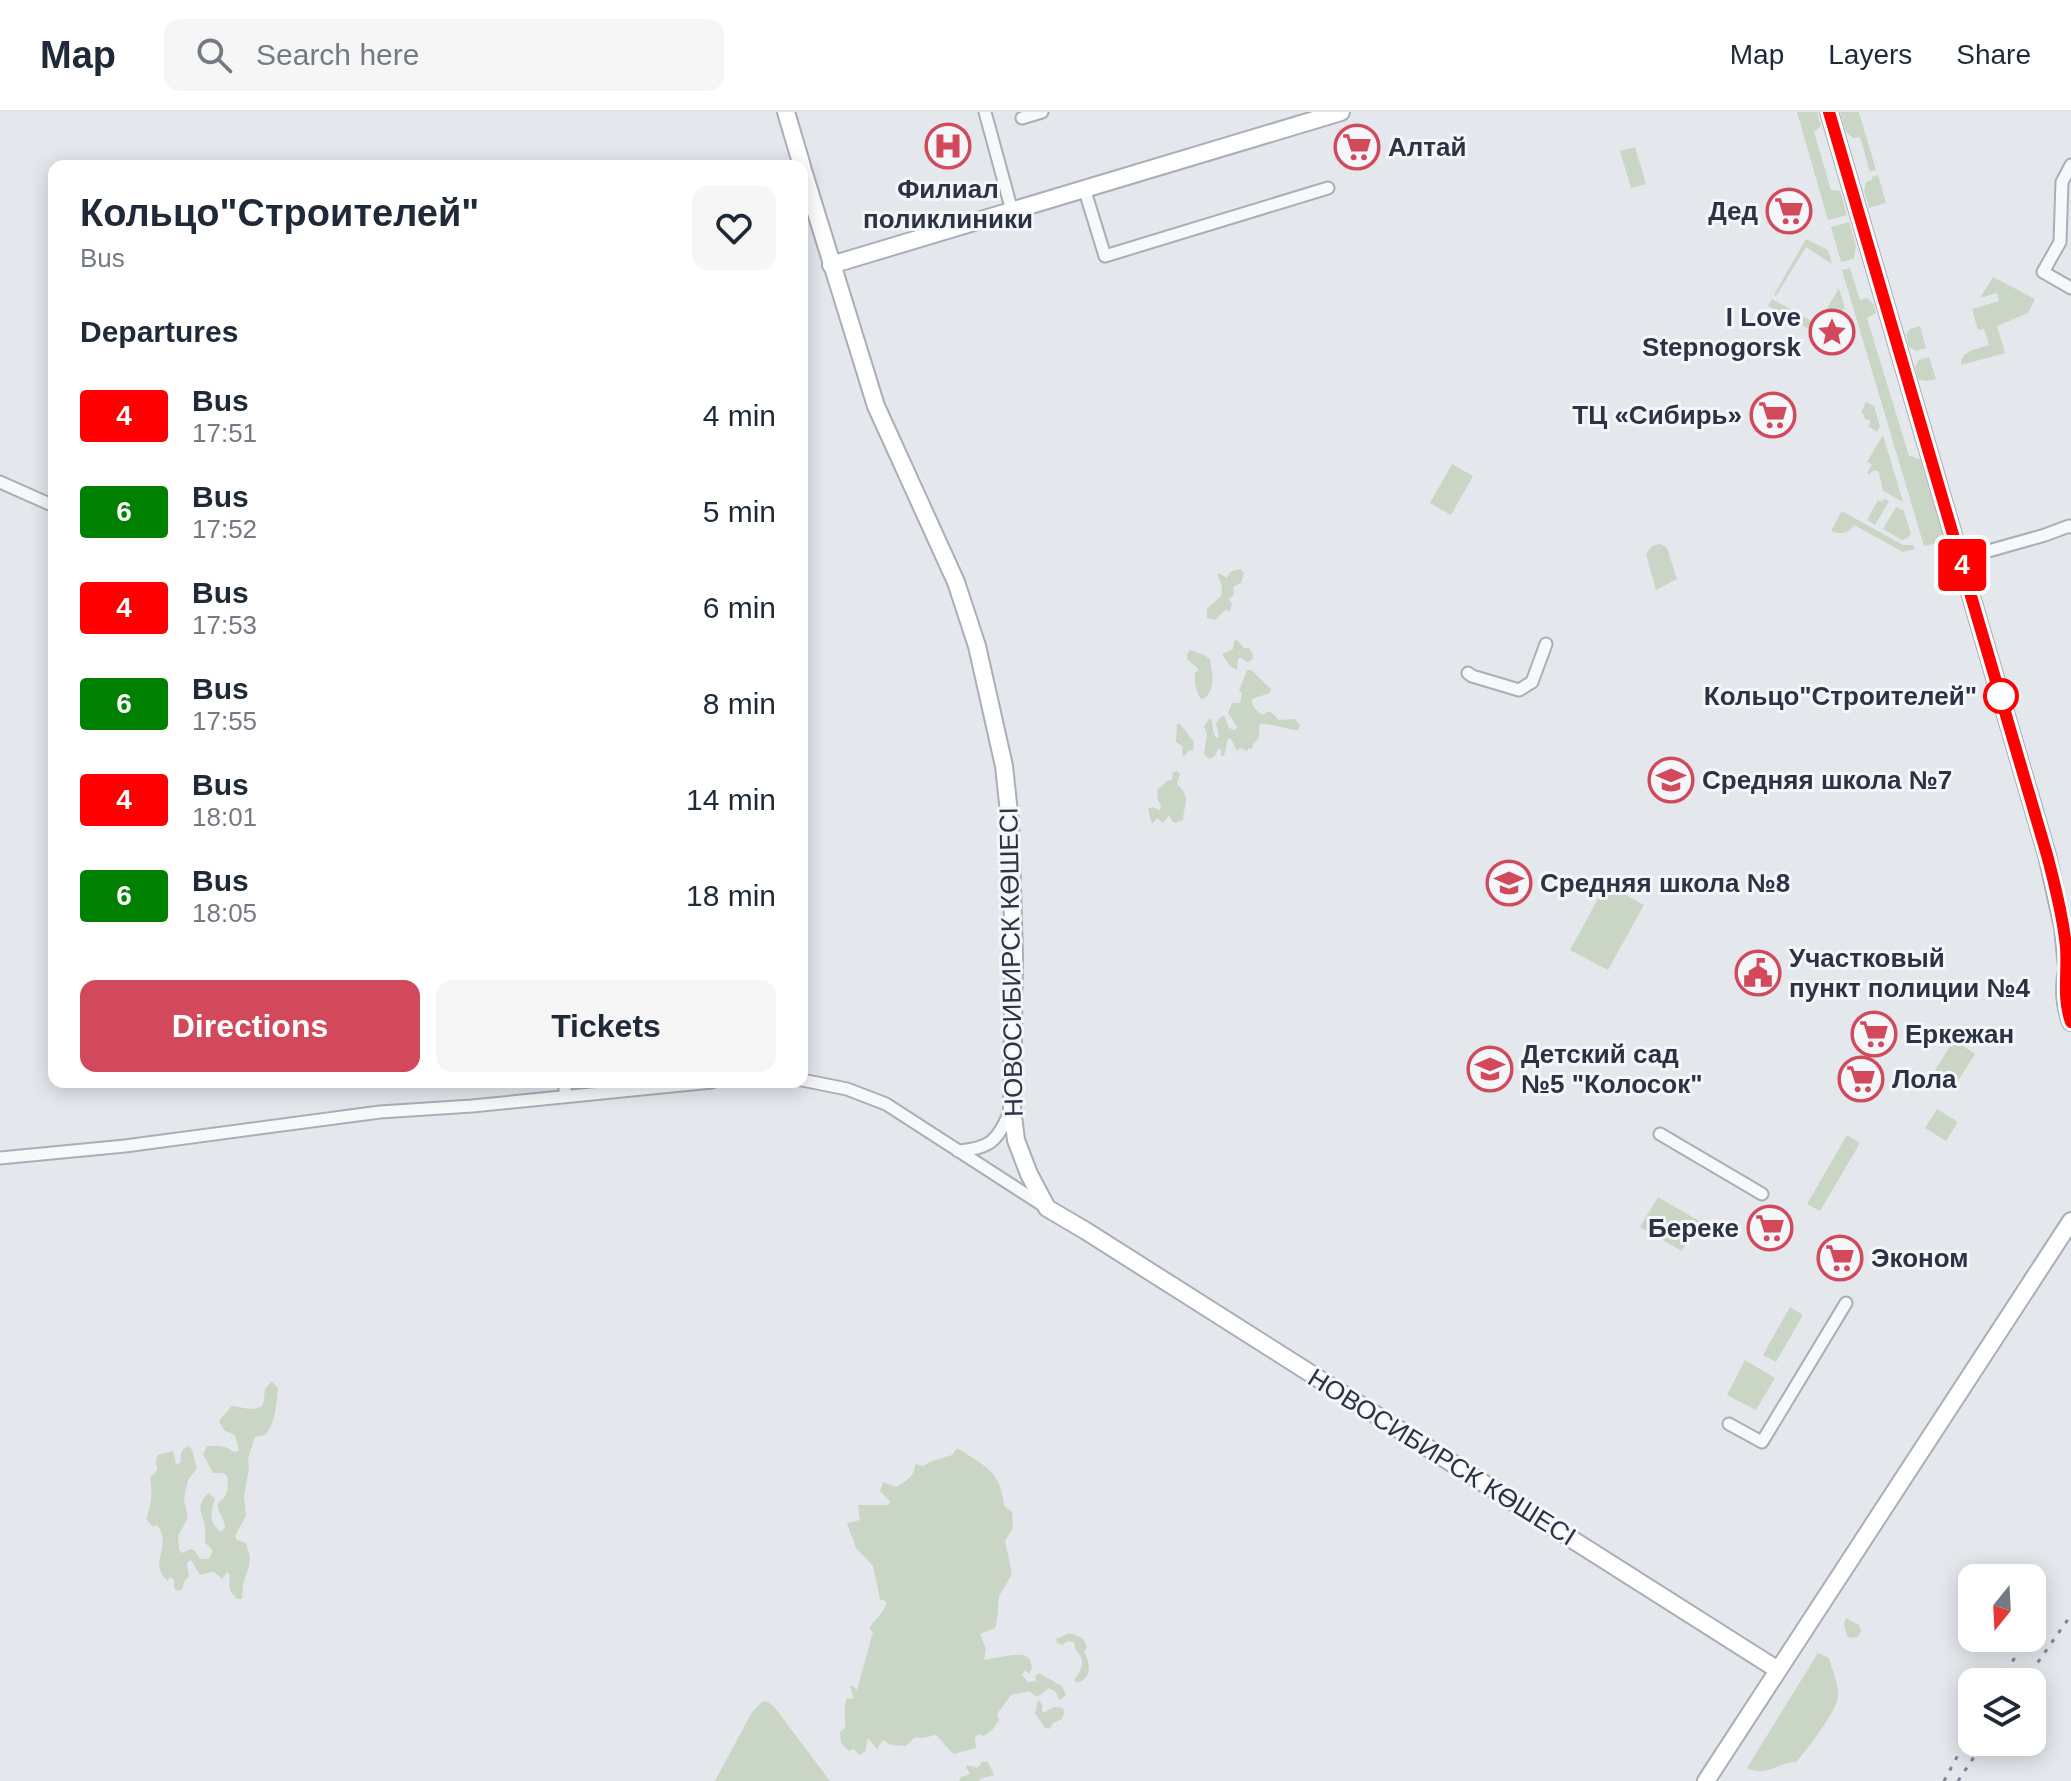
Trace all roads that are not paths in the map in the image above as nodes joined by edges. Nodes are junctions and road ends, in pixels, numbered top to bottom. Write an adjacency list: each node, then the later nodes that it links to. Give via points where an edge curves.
1 (786, 112): 7 (main road, НОВОСИБИРСК КӨШЕСІ)
2 (985, 112): 12 (street)
3 (1042, 112): 6 (street)
4 (1341, 112): 10 (main road)
5 (1829, 112): 18 (main road)
6 (1022, 118)
7 (800, 160)
8 (2071, 165): 14 (street, via 2062,182 2060,242 2043,272)
9 (808, 187): 13 (main road, НОВОСИБИРСК КӨШЕСІ)
10 (1084, 188): 11 (street, via 1105,256); 12 (main road)
11 (1328, 188)
12 (1012, 211): 13 (main road)
13 (831, 265): 29 (main road, НОВОСИБИРСК КӨШЕСІ, via 876,406 956,582 995,723 1013,858)
14 (2071, 288)
15 (0, 482): 16 (street)
16 (48, 503)
17 (2071, 527): 18 (street)
18 (1960, 559): 21 (main road)
19 (1546, 644): 20 (street, via 1532,682 1519,690)
20 (1468, 673)
21 (2049, 863): 22 (main road); 23 (main road)
22 (2071, 894)
23 (2069, 961): 24 (main road, via 2065,997)
24 (2071, 1022)
25 (808, 1081): 31 (street, via 869,1097)
26 (565, 1088): 28 (street)
27 (649, 1088): 28 (street)
28 (565, 1096): 32 (street, via 380,1112)
29 (1012, 1108): 31 (street, via 990,1143); 34 (main road, НОВОСИБИРСК КӨШЕСІ, via 1021,1156)
30 (1660, 1134): 33 (street)
31 (957, 1151): 34 (street)
32 (0, 1158)
33 (1762, 1194)
34 (1047, 1208): 38 (main road, НОВОСИБИРСК КӨШЕСІ)
35 (2071, 1221): 38 (main road)
36 (1846, 1303): 37 (street, via 1762,1442)
37 (1729, 1424)
38 (1778, 1670): 39 (main road)
39 (1706, 1781)

